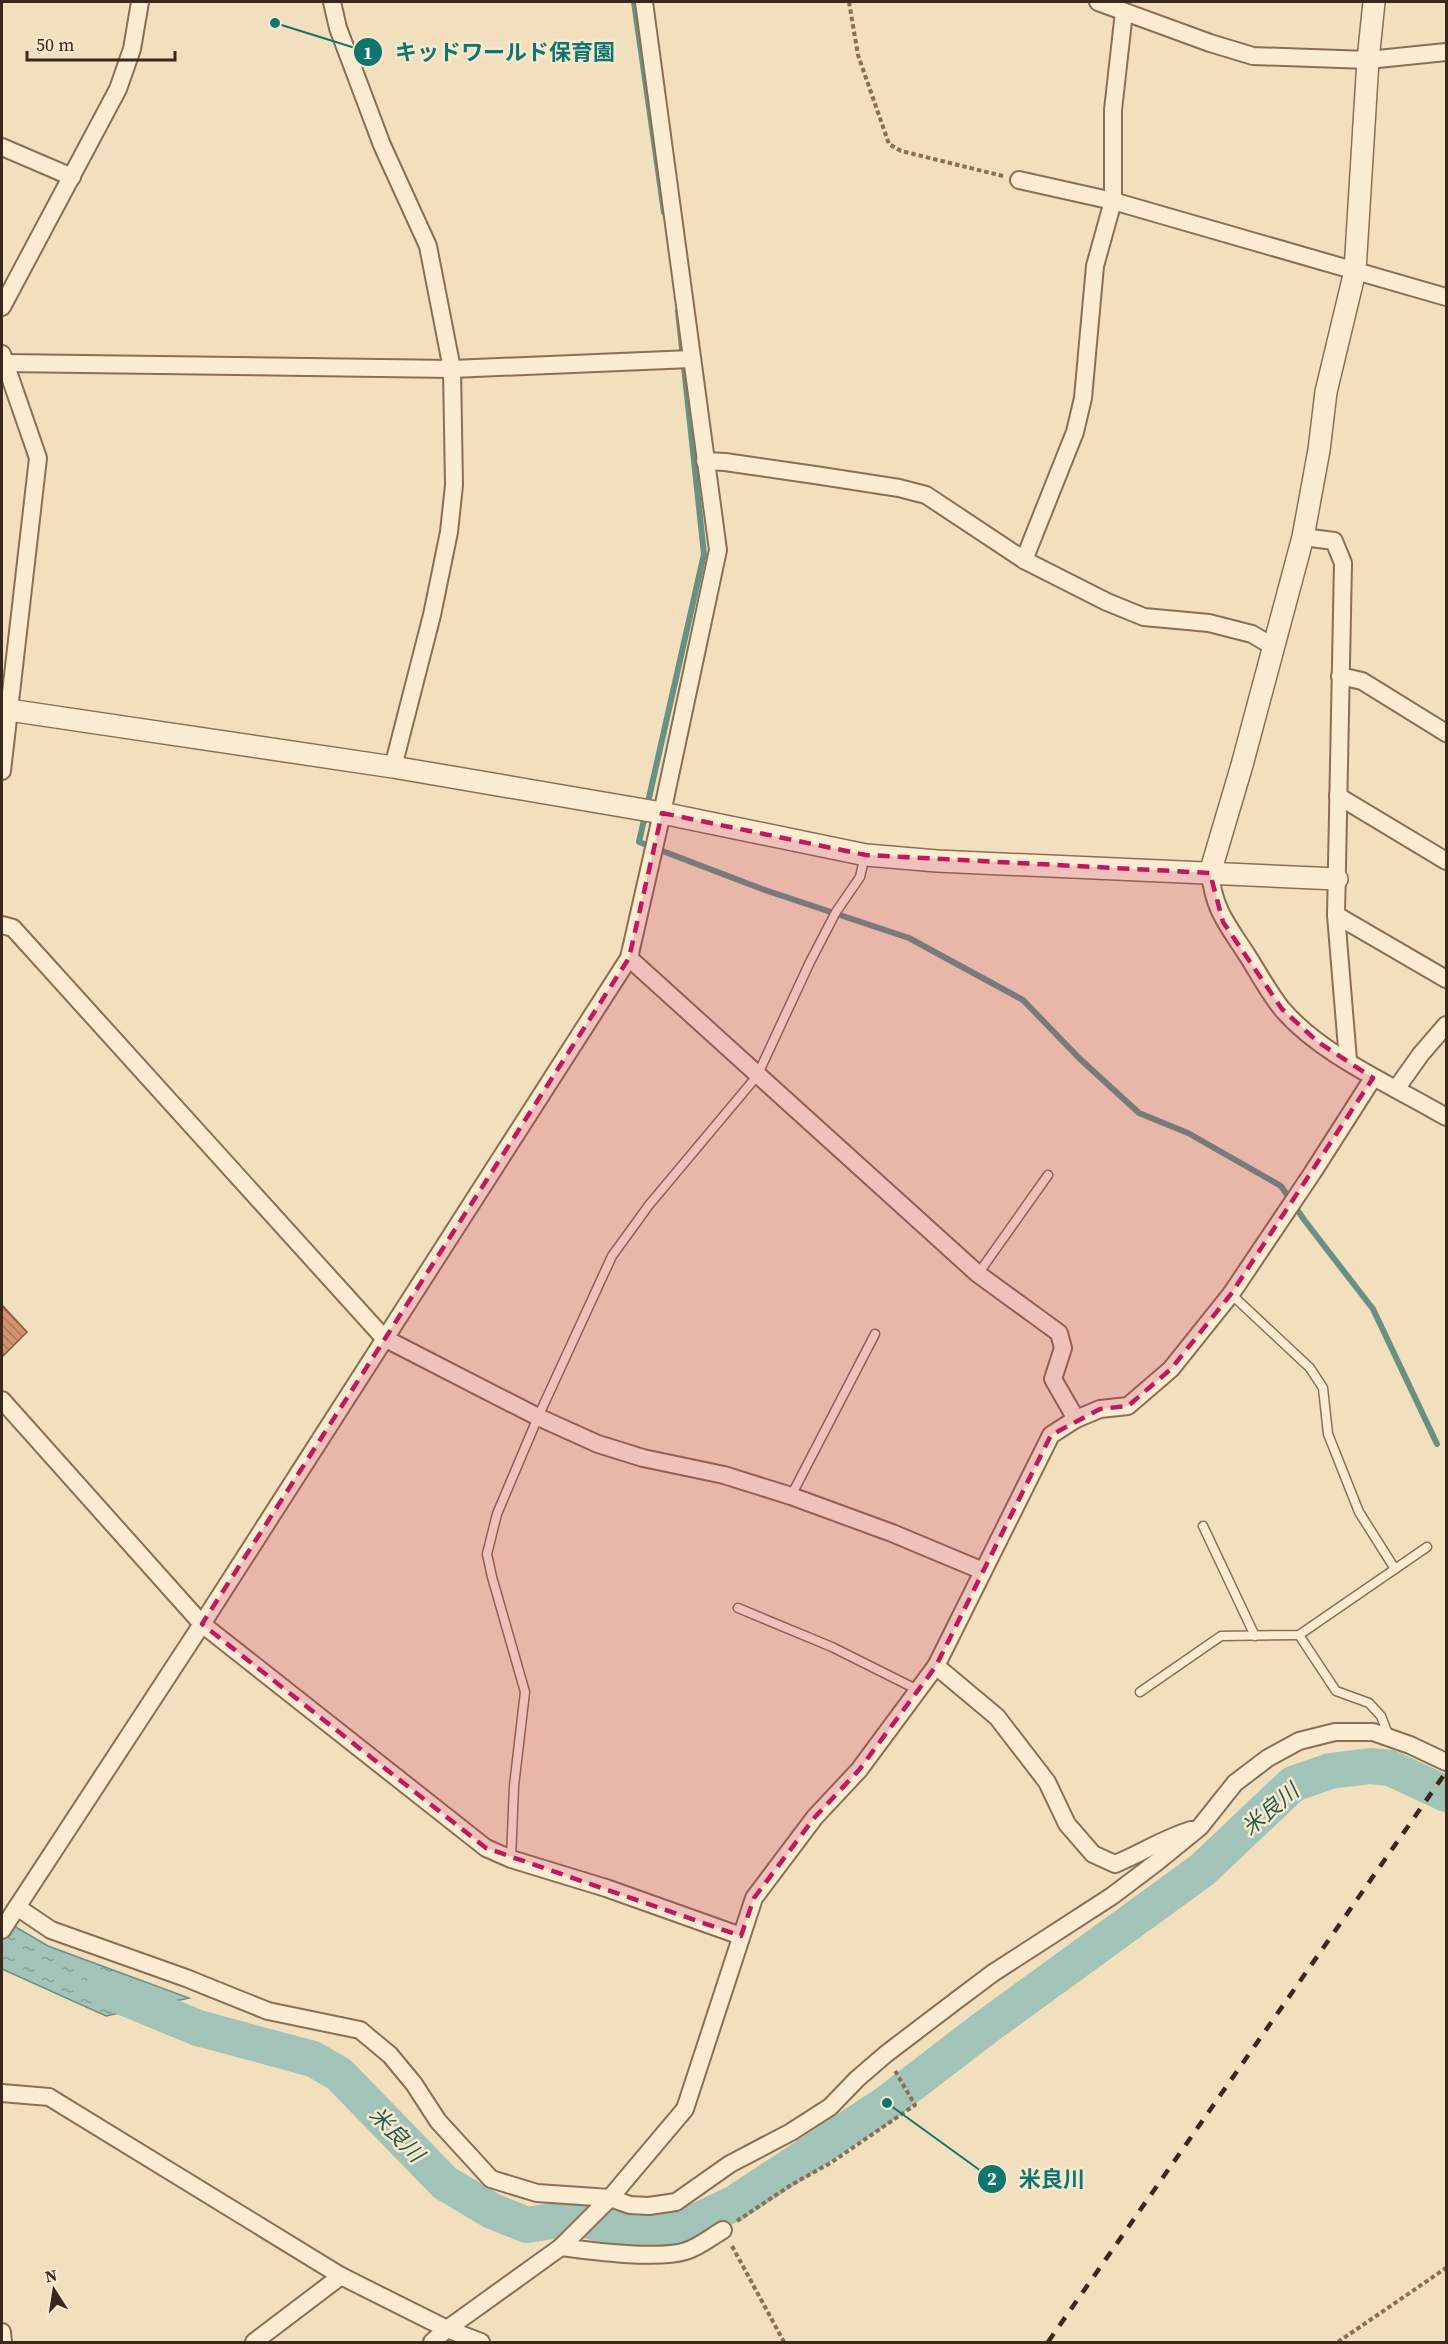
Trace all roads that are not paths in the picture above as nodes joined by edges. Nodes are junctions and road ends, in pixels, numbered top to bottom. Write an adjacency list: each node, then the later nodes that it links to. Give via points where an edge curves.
1 (140, 2): 10 (street, via 125,71)
2 (332, 2): 18 (street, via 382,145 428,246)
3 (644, 2): 17 (street)
4 (1098, 2): 6 (street)
5 (1374, 2): 8 (street)
6 (1124, 12): 8 (street, via 1253,56); 12 (street, via 1113,110)
7 (1446, 52): 8 (street)
8 (1368, 60): 13 (street)
9 (2, 147): 10 (street)
10 (72, 177): 15 (street)
11 (1019, 180): 12 (street)
12 (1113, 201): 13 (street); 21 (street, via 1095,266 1083,398 1075,432)
13 (1355, 271): 14 (street); 20 (street, via 1326,392)
14 (1446, 297)
15 (2, 307)
16 (3, 358): 18 (street); 24 (street, via 38,458)
17 (691, 359): 18 (street); 19 (street)
18 (453, 369): 26 (street, via 454,485 449,532)
19 (705, 461): 21 (street, via 926,495); 29 (street, via 718,550)
20 (1303, 537): 22 (street); 23 (street, via 1334,541 1343,563)
21 (1024, 560): 22 (street, via 1144,617 1209,623 1252,634)
22 (1274, 647): 32 (street)
23 (1341, 676): 25 (street, via 1362,681); 28 (street)
24 (5, 710): 26 (street); 27 (street)
25 (1446, 733)
26 (393, 767): 29 (street)
27 (2, 771)
28 (1338, 796): 31 (street); 33 (street)
29 (662, 813): 30 (street); 36 (street)
30 (866, 855): 32 (street); 40 (lane, via 860,877 815,952)
31 (1446, 861)
32 (1210, 873): 33 (street); 39 (street, via 1212,894 1223,922 1282,1009 1318,1042)
33 (1337, 879): 34 (street)
34 (1335, 915): 37 (street); 39 (street)
35 (2, 925): 48 (street, via 13,928)
36 (628, 958): 40 (street); 48 (street)
37 (1446, 979)
38 (1446, 1025): 42 (street)
39 (1348, 1060): 41 (street)
40 (757, 1076): 45 (street); 50 (lane, via 649,1205 612,1256)
41 (1373, 1078): 42 (street); 46 (street)
42 (1396, 1089): 43 (street)
43 (1446, 1118)
44 (1048, 1175): 45 (lane)
45 (978, 1274): 51 (street, via 1059,1333 1063,1348 1053,1379)
46 (1231, 1294): 51 (street, via 1171,1370 1128,1406 1100,1409); 55 (lane, via 1310,1368 1323,1388 1328,1434 1359,1512)
47 (875, 1334): 52 (lane)
48 (384, 1338): 50 (street); 58 (street)
49 (2, 1400): 58 (street)
50 (538, 1417): 52 (street, via 598,1444); 67 (lane, via 497,1514 487,1554 525,1692 514,1786)
51 (1077, 1419): 56 (street, via 1051,1435)
52 (791, 1496): 56 (street)
53 (1203, 1526): 60 (lane)
54 (1427, 1547): 55 (lane)
55 (1395, 1569): 59 (lane)
56 (983, 1571): 61 (street)
57 (738, 1608): 62 (lane, via 832,1647)
58 (202, 1624): 67 (street, via 486,1848); 68 (street)
59 (1299, 1635): 60 (lane); 64 (lane, via 1336,1691 1369,1703 1382,1716)
60 (1255, 1636): 63 (lane, via 1221,1636)
61 (936, 1666): 62 (street); 66 (street, via 997,1717 1047,1782 1067,1824 1093,1854 1115,1864 1166,1838)
62 (918, 1690): 70 (street, via 859,1770 814,1818 754,1898)
63 (1140, 1692)
64 (1389, 1737): 65 (street); 66 (street, via 1374,1732 1335,1732 1299,1741 1235,1783)
65 (1446, 1762)
66 (1200, 1827): 72 (street, via 1112,1896 993,1973 886,2054 830,2107 791,2132 730,2164 676,2202 630,2205)
67 (511, 1859): 70 (street)
68 (17, 1907): 69 (street); 72 (street, via 51,1930 186,1977 268,2011 360,2030 390,2055 438,2121 491,2179 537,2193)
69 (2, 1930)
70 (741, 1936): 72 (street, via 685,2109)
71 (2, 2093): 75 (street, via 49,2097)
72 (610, 2198): 74 (street)
73 (723, 2230): 74 (street, via 686,2251 658,2254)
74 (561, 2247): 76 (street)
75 (341, 2276): 76 (street); 79 (street)
76 (447, 2329): 80 (street); 81 (street)
77 (2, 2332): 78 (street)
78 (3, 2343)
79 (254, 2343)
80 (432, 2343)
81 (481, 2343)

